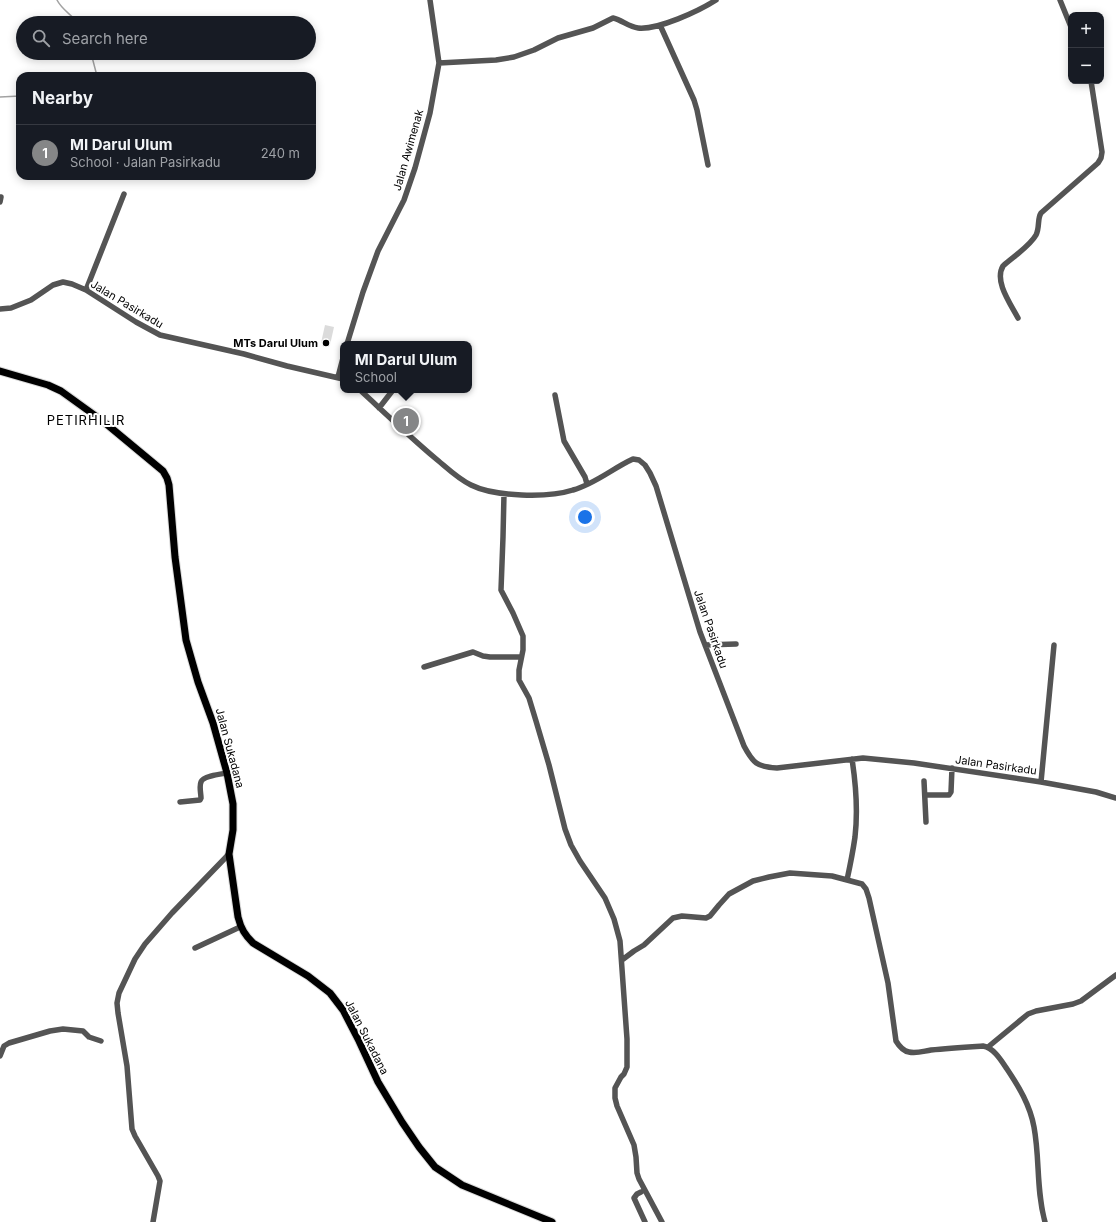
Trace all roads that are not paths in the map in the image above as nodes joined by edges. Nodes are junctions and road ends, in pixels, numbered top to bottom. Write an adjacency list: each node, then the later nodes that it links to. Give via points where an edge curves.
1 (430, 0): 6 (street, Jalan Awimenak)
2 (716, 0): 5 (street, via 695,13)
3 (1060, 0): 4 (street)
4 (1068, 20)
5 (660, 25): 6 (street, via 648,28 632,27 613,18 514,57); 8 (street, via 694,100)
6 (439, 63): 13 (street, Jalan Awimenak, via 416,168 404,200 378,252)
7 (1091, 84): 12 (street, via 1101,158 1041,213 1035,236 1003,266 1000,280)
8 (708, 165)
9 (124, 194): 10 (street)
10 (86, 290): 11 (street, Jalan Pasirkadu, via 63,282 53,284 31,300 11,308); 15 (street, Jalan Pasirkadu, via 160,335)
11 (0, 309)
12 (1018, 318)
13 (347, 341)
14 (0, 371): 29 (main road, Jalan Sukadana, via 61,391 104,422 163,471 167,478 170,485 175,557 186,640)
15 (340, 378)
16 (363, 393): 19 (street, Jalan Pasirkadu)
17 (391, 393): 19 (street)
18 (555, 395): 20 (street, via 564,441)
19 (379, 408): 21 (street, Jalan Pasirkadu, via 463,480 476,487)
20 (587, 484): 21 (street, Jalan Pasirkadu, via 561,493); 23 (street, Jalan Pasirkadu, via 633,459 645,465 656,486)
21 (504, 494): 25 (street, via 501,590 523,636)
22 (736, 644): 23 (street)
23 (705, 645): 27 (street, Jalan Pasirkadu, via 744,746 758,765 777,768)
24 (1054, 645): 31 (street)
25 (521, 657): 26 (street, via 490,657 473,652); 40 (street, via 519,680 529,698 565,829 580,861 605,898 614,919)
26 (424, 667)
27 (852, 759): 28 (street, Jalan Pasirkadu); 37 (street, via 856,783 856,819)
28 (952, 768): 31 (street, Jalan Pasirkadu); 32 (street, via 950,796)
29 (227, 773): 34 (street, via 202,780 200,800); 36 (main road, Jalan Sukadana, via 233,804 233,830)
30 (924, 781): 32 (street)
31 (1041, 782): 33 (street, Jalan Pasirkadu)
32 (925, 795): 35 (street)
33 (1116, 798)
34 (180, 802)
35 (926, 822)
36 (229, 854): 38 (main road, Jalan Sukadana); 46 (street, via 145,944 119,993 117,1003 127,1066 132,1129 160,1181)
37 (847, 880): 40 (street, via 832,876 790,873 753,881 729,894 706,918 673,918 644,946); 43 (street, via 862,884 869,898 888,983 898,1046 916,1053)
38 (240, 927): 39 (street); 47 (main road, Jalan Sukadana, via 254,943 308,976 330,993 343,1010 378,1082 402,1122 435,1167 462,1185)
39 (195, 948)
40 (622, 960): 49 (street, via 626,1067 615,1088 615,1098 634,1145 637,1173)
41 (1116, 975): 43 (street, via 1081,1001 1028,1014)
42 (101, 1040): 44 (street, via 89,1037 83,1031 50,1031 9,1043 4,1046)
43 (988, 1047): 50 (street, via 999,1058 1018,1086 1030,1112 1036,1142 1040,1206)
44 (0, 1056)
45 (641, 1192): 48 (street, via 634,1198)
46 (153, 1222)
47 (552, 1222)
48 (645, 1222)
49 (662, 1222)
50 (1045, 1222)

